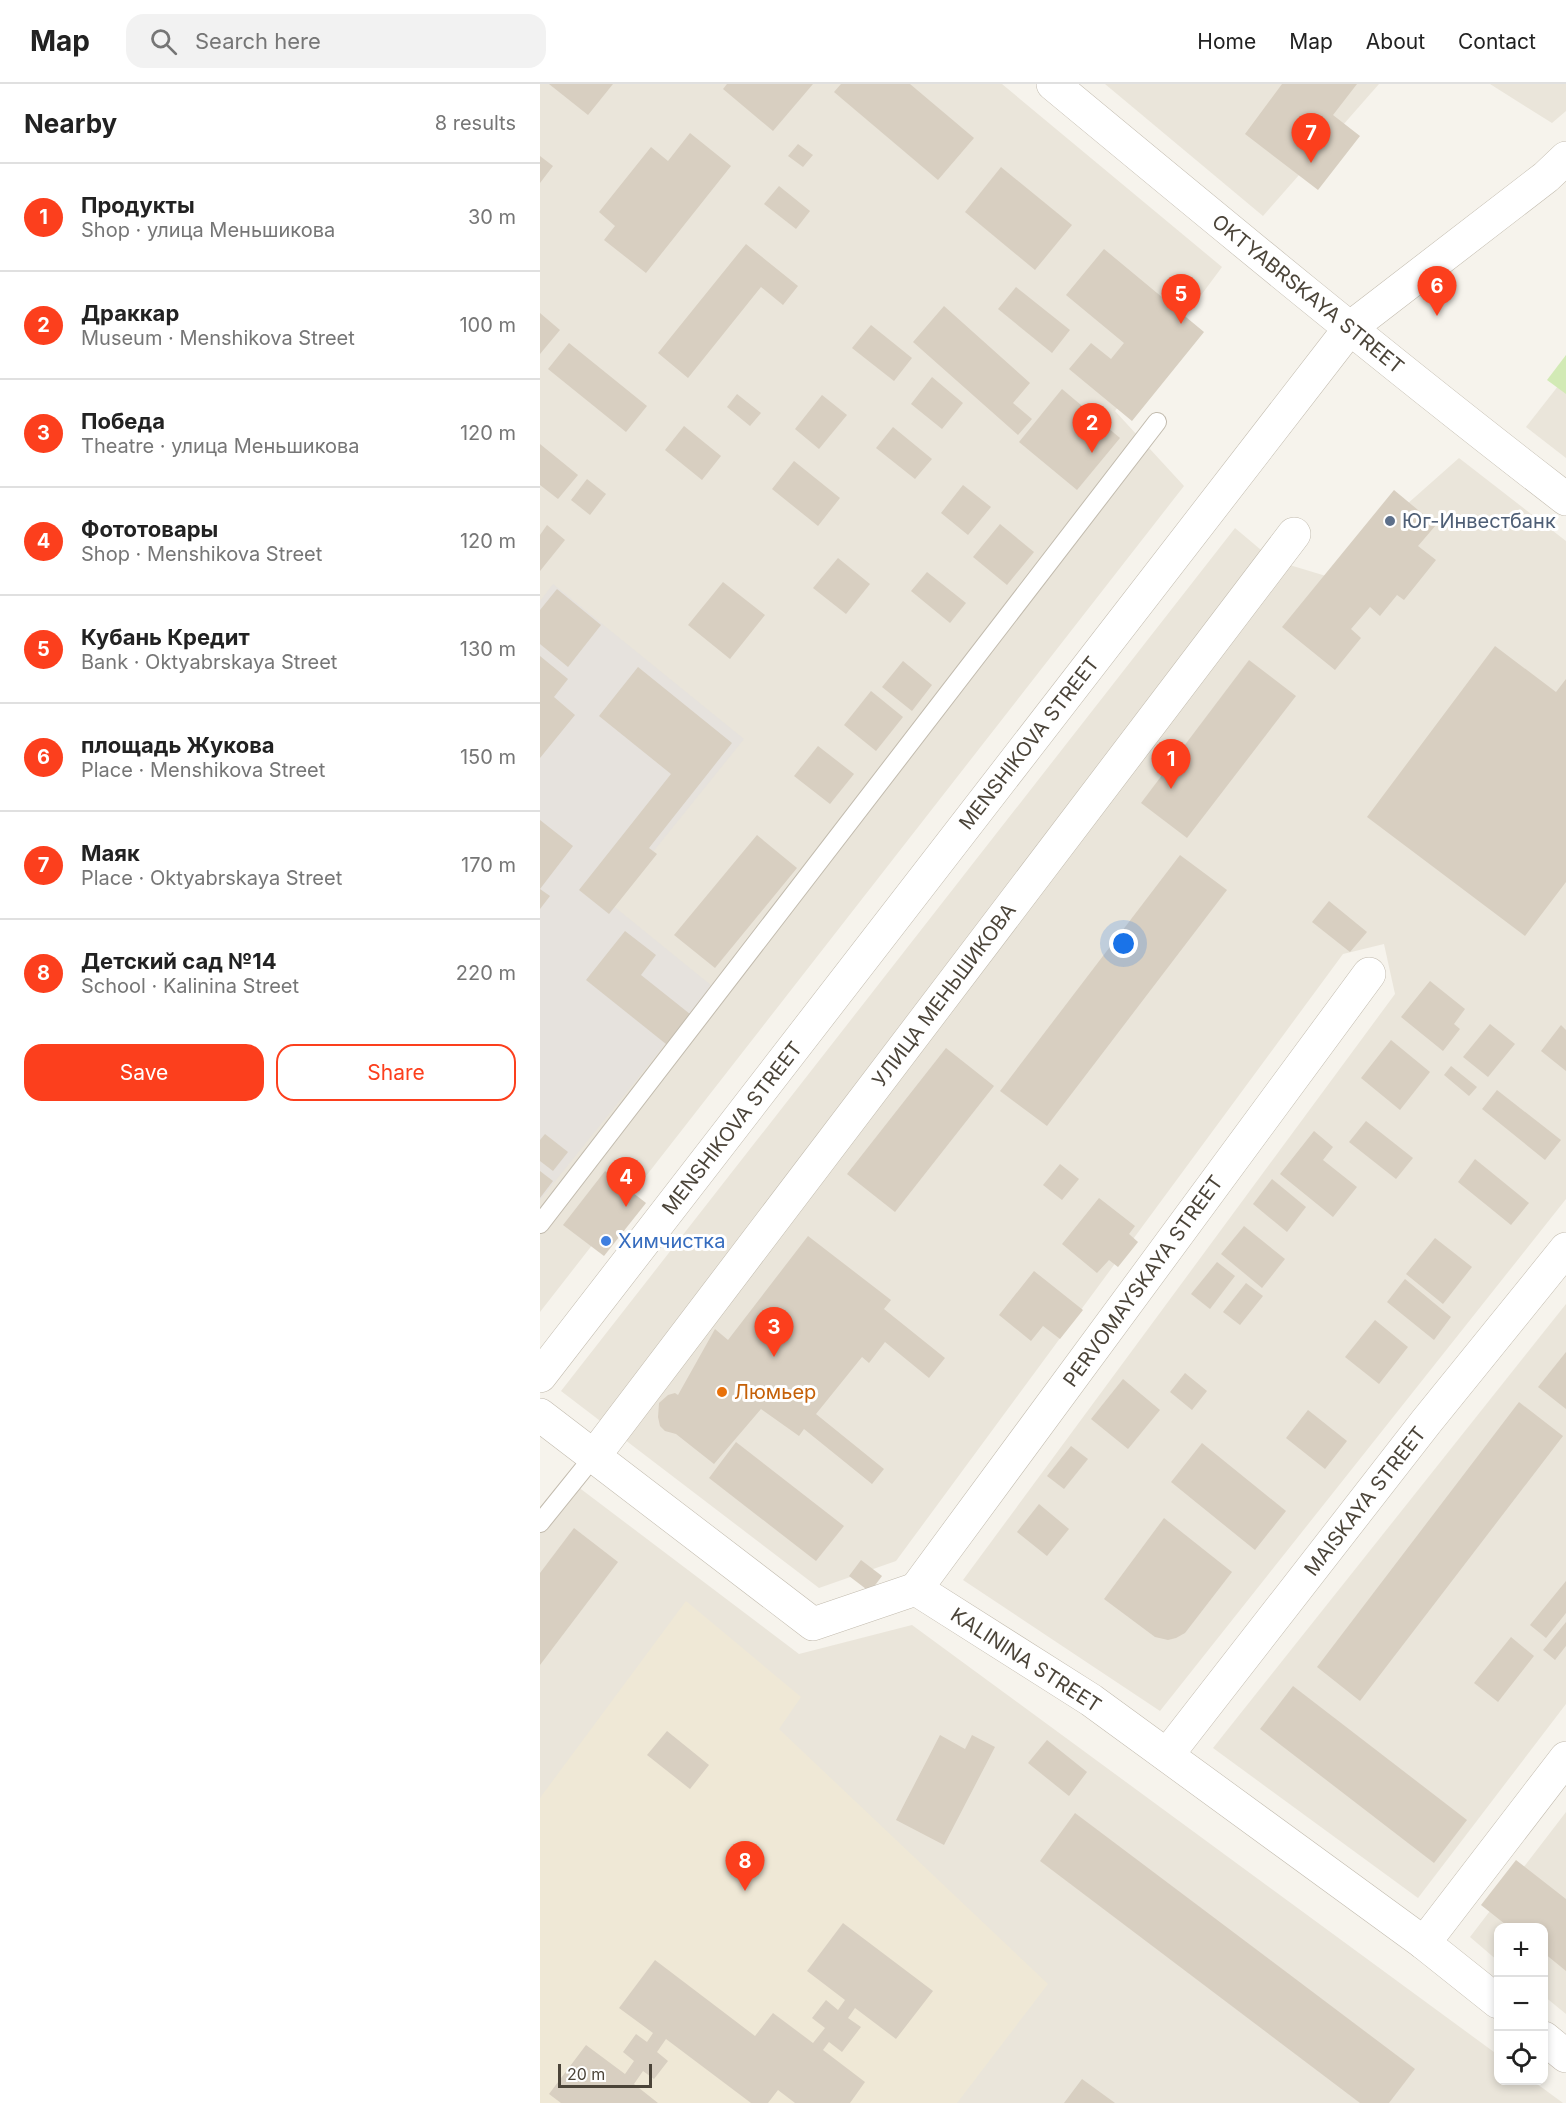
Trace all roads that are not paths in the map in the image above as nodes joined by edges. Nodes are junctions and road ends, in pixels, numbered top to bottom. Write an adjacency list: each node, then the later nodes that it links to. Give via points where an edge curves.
1 (1053, 84): 3 (street, OKTYABRSKAYA STREET)
2 (1556, 167): 3 (street, MENSHIKOVA STREET)
3 (1350, 328): 5 (street, OKTYABRSKAYA STREET); 10 (street, MENSHIKOVA STREET)
4 (1157, 422): 8 (lane)
5 (1566, 499)
6 (1294, 534): 12 (street, УЛИЦА МЕНЬШИКОВА)
7 (1370, 974): 14 (street, PERVOMAYSKAYA STREET)
8 (540, 1224)
9 (1566, 1249): 15 (street, MAISKAYA STREET)
10 (540, 1376)
11 (540, 1415): 12 (street)
12 (594, 1456): 13 (lane); 14 (street, via 813,1624)
13 (540, 1524)
14 (916, 1589): 15 (street, KALININA STREET, via 1091,1700)
15 (1167, 1755): 17 (street, KALININA STREET)
16 (1566, 1758): 17 (street)
17 (1424, 1943): 18 (street, KALININA STREET)
18 (1494, 1999)
19 (1548, 2041): 20 (street)
20 (1566, 2056)

